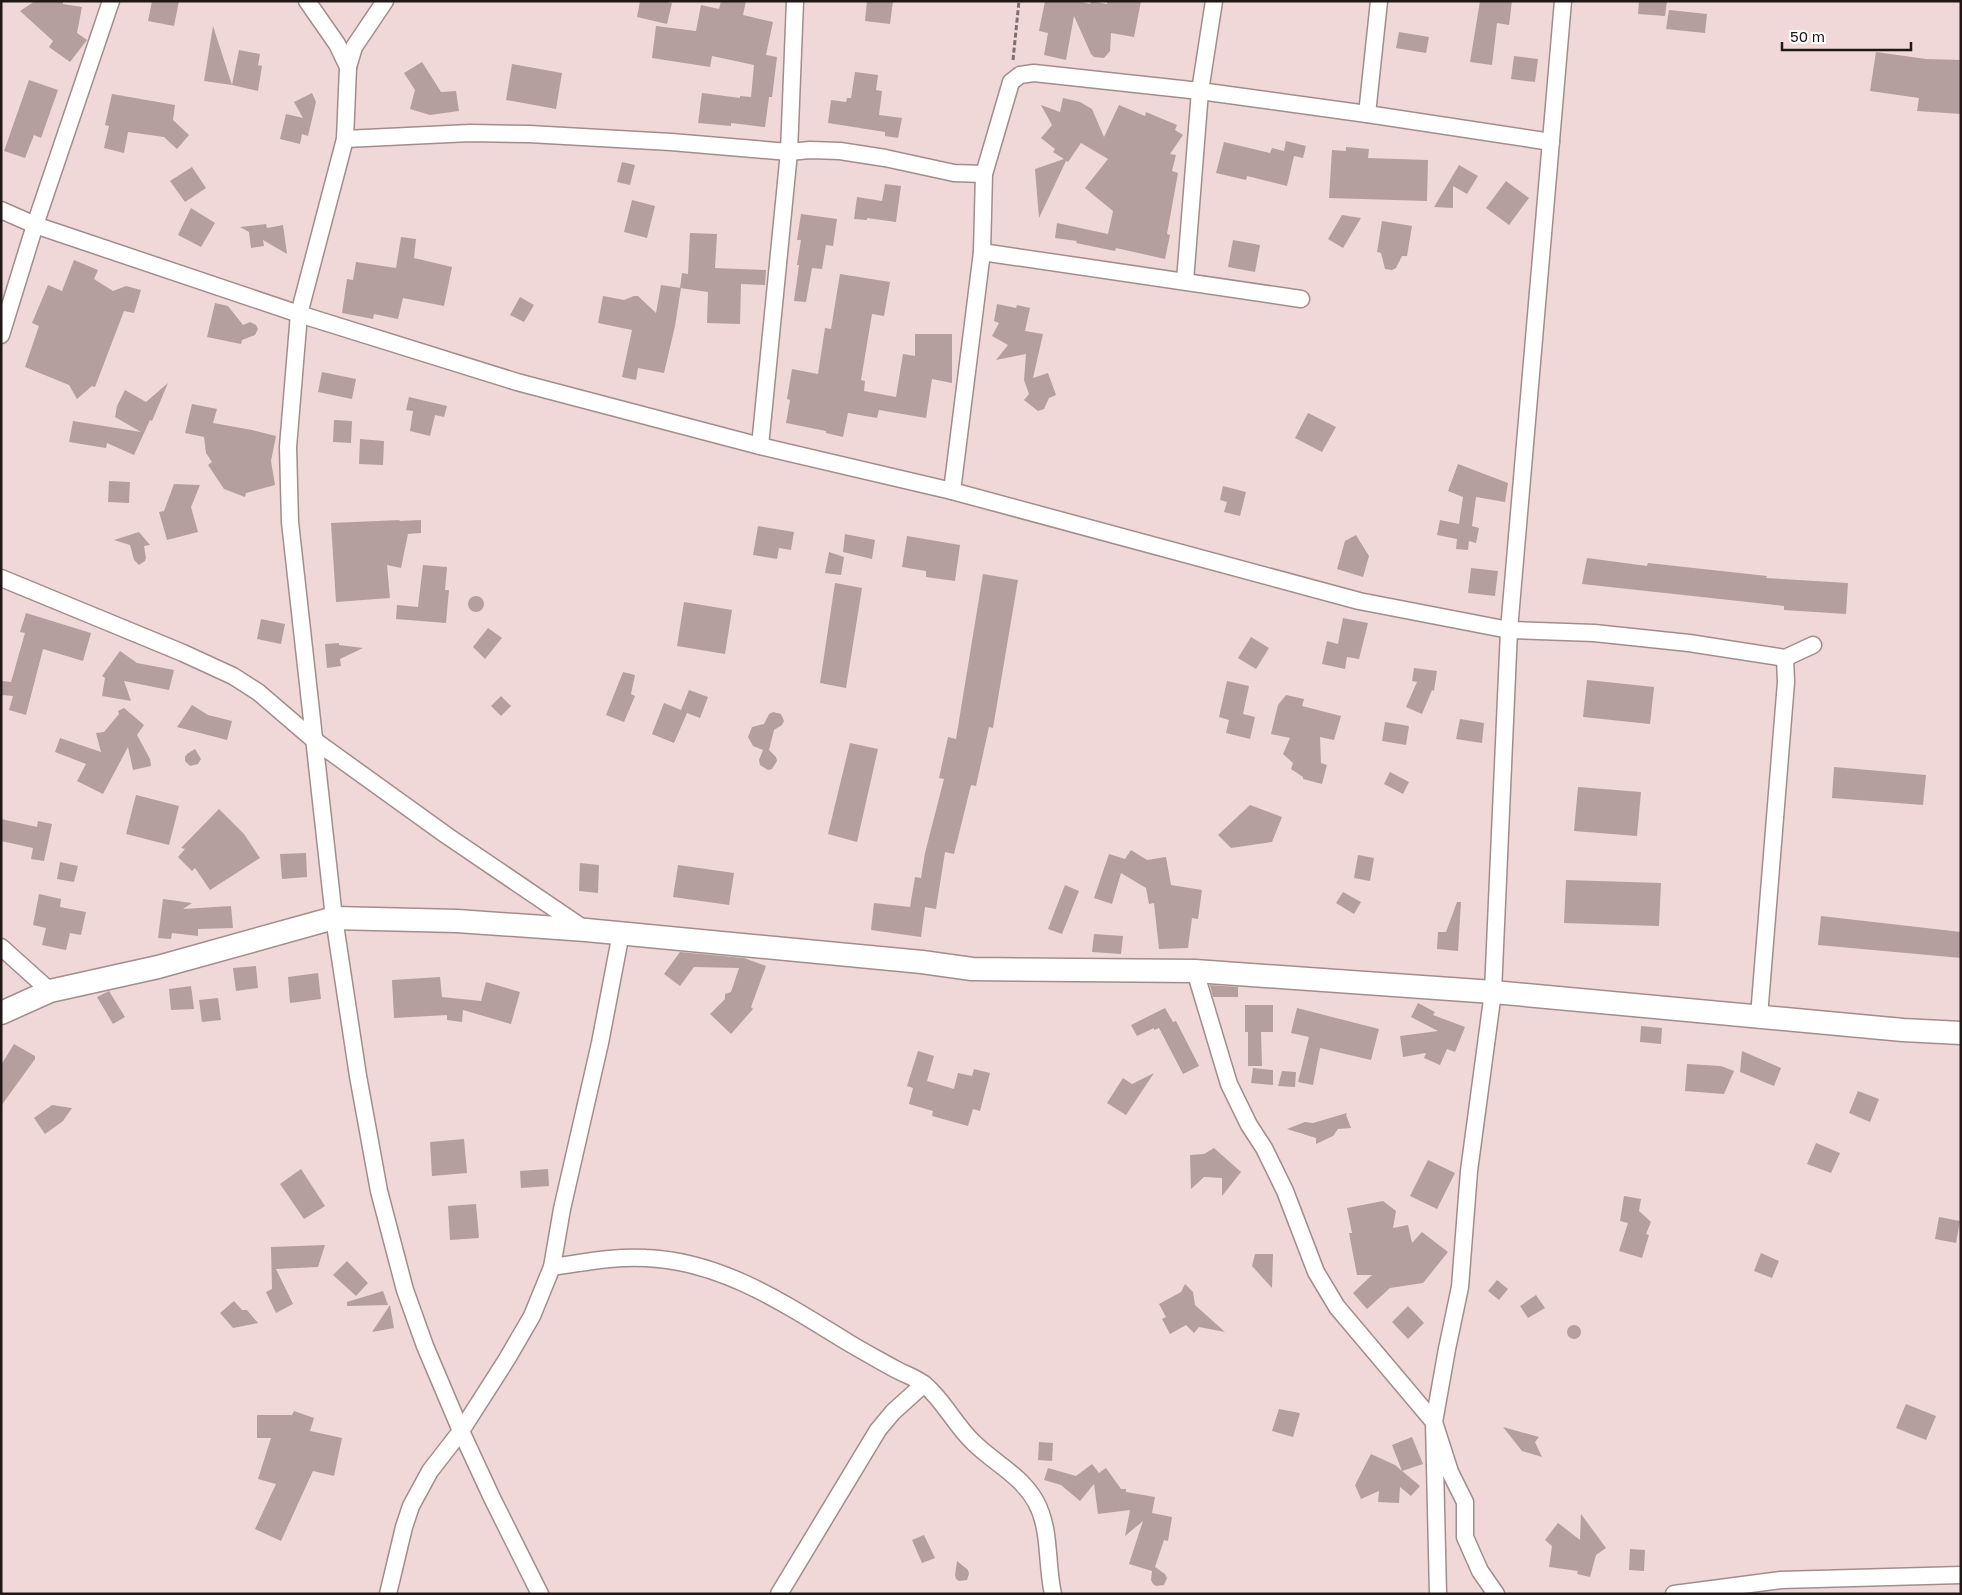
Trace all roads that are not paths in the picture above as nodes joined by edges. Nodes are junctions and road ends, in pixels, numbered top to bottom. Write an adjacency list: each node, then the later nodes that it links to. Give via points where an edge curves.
1 (111, 1): 16 (street)
2 (307, 1): 8 (street, via 337,44)
3 (385, 1): 8 (street, via 354,47)
4 (795, 1): 13 (street)
5 (1214, 1): 9 (street)
6 (1379, 1): 10 (street)
7 (1563, 1): 12 (street)
8 (348, 67): 11 (street)
9 (1200, 91): 10 (street); 14 (street, via 1034,73 1020,75 1011,82); 18 (street)
10 (1367, 114): 12 (street)
11 (345, 139): 13 (street, via 470,133 529,134); 20 (street)
12 (1551, 142): 25 (street)
13 (789, 152): 14 (street, via 840,151 954,173); 22 (street)
14 (984, 174): 17 (street)
15 (1, 210): 16 (street)
16 (35, 225): 20 (street); 21 (street)
17 (982, 252): 18 (street); 23 (street)
18 (1185, 281): 19 (street)
19 (1301, 300)
20 (300, 314): 22 (street, via 517,382); 28 (street, via 288,447 290,522)
21 (1, 335)
22 (760, 446): 23 (street)
23 (952, 491): 25 (street, via 1360,601)
24 (1, 578): 28 (street, via 233,676 258,692)
25 (1509, 630): 27 (street, via 1594,633); 35 (street)
26 (1813, 645): 27 (street)
27 (1784, 658): 37 (street, via 1786,682)
28 (314, 740): 29 (street); 30 (street)
29 (334, 918): 30 (main road, via 457,921); 34 (main road, via 158,967); 42 (street, via 379,1191 405,1290)
30 (586, 930): 31 (main road)
31 (620, 933): 33 (main road, via 972,968); 39 (street)
32 (1, 947): 34 (street)
33 (1195, 971): 35 (main road); 41 (street, via 1229,1084 1285,1191 1316,1272 1337,1307)
34 (50, 991): 36 (main road)
35 (1493, 992): 37 (main road); 41 (street, via 1469,1171 1460,1287)
36 (1, 1013)
37 (1759, 1016): 38 (main road)
38 (1961, 1033)
39 (552, 1267): 40 (street, via 644,1258 671,1260 718,1272 758,1289); 42 (street, via 532,1316)
40 (924, 1384): 46 (street, via 878,1430); 47 (street, via 972,1441 1019,1480 1035,1501 1044,1521)
41 (1434, 1422): 48 (street); 49 (street, via 1450,1472 1465,1502 1465,1537 1480,1571)
42 (461, 1431): 44 (street, via 430,1470 411,1506); 45 (street)
43 (1961, 1575): 50 (street, via 1781,1580)
44 (388, 1594)
45 (540, 1594)
46 (779, 1594)
47 (1053, 1594)
48 (1438, 1594)
49 (1496, 1594)
50 (1674, 1594)

